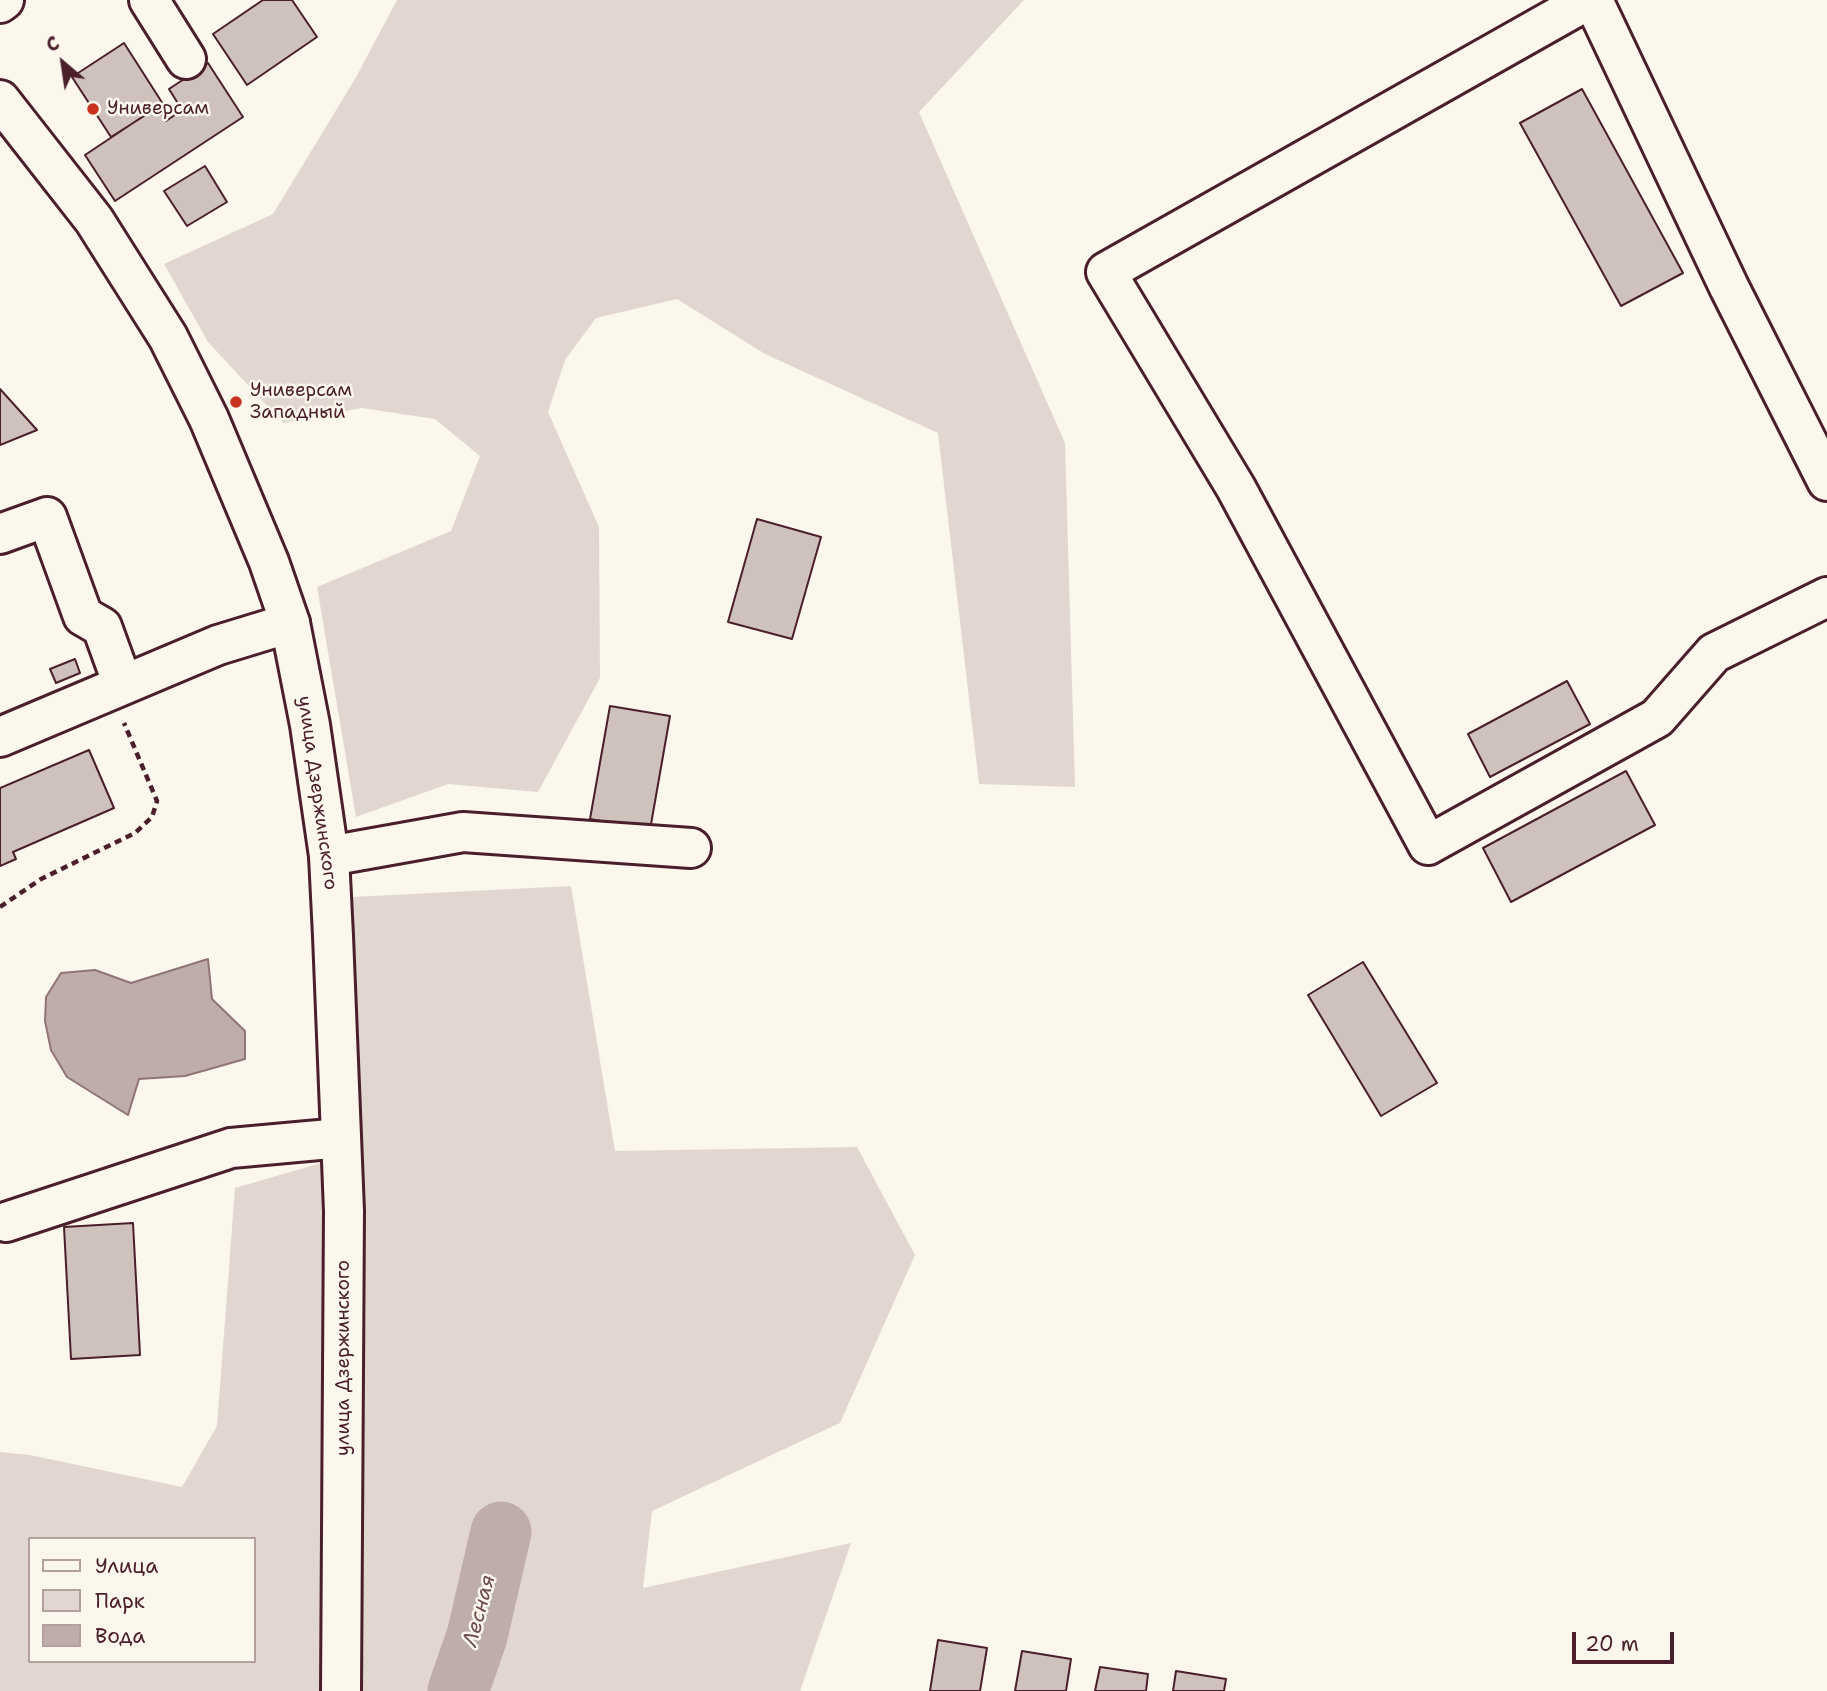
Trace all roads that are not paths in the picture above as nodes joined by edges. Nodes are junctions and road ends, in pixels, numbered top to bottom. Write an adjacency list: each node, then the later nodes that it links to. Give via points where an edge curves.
1 (149, 0): 4 (main road)
2 (1588, 0): 8 (main road, via 1105,272 1236,488 1428,845 1657,718 1714,653)
3 (1593, 0): 6 (main road)
4 (186, 59)
5 (0, 100): 9 (main road, улица Дзержинского, via 94,220 168,337 209,419 269,562)
6 (1827, 481)
7 (0, 534): 10 (main road, via 47,517 83,616 102,627)
8 (1827, 597)
9 (289, 623): 10 (main road, via 218,645); 13 (main road, улица Дзержинского)
10 (117, 688): 11 (main road)
11 (0, 737)
12 (691, 848): 13 (main road, via 463,832)
13 (329, 856): 14 (main road, улица Дзержинского)
14 (341, 1138): 15 (main road, via 231,1148); 16 (main road, улица Дзержинского, via 345,1350)
15 (6, 1222)
16 (341, 1691)

